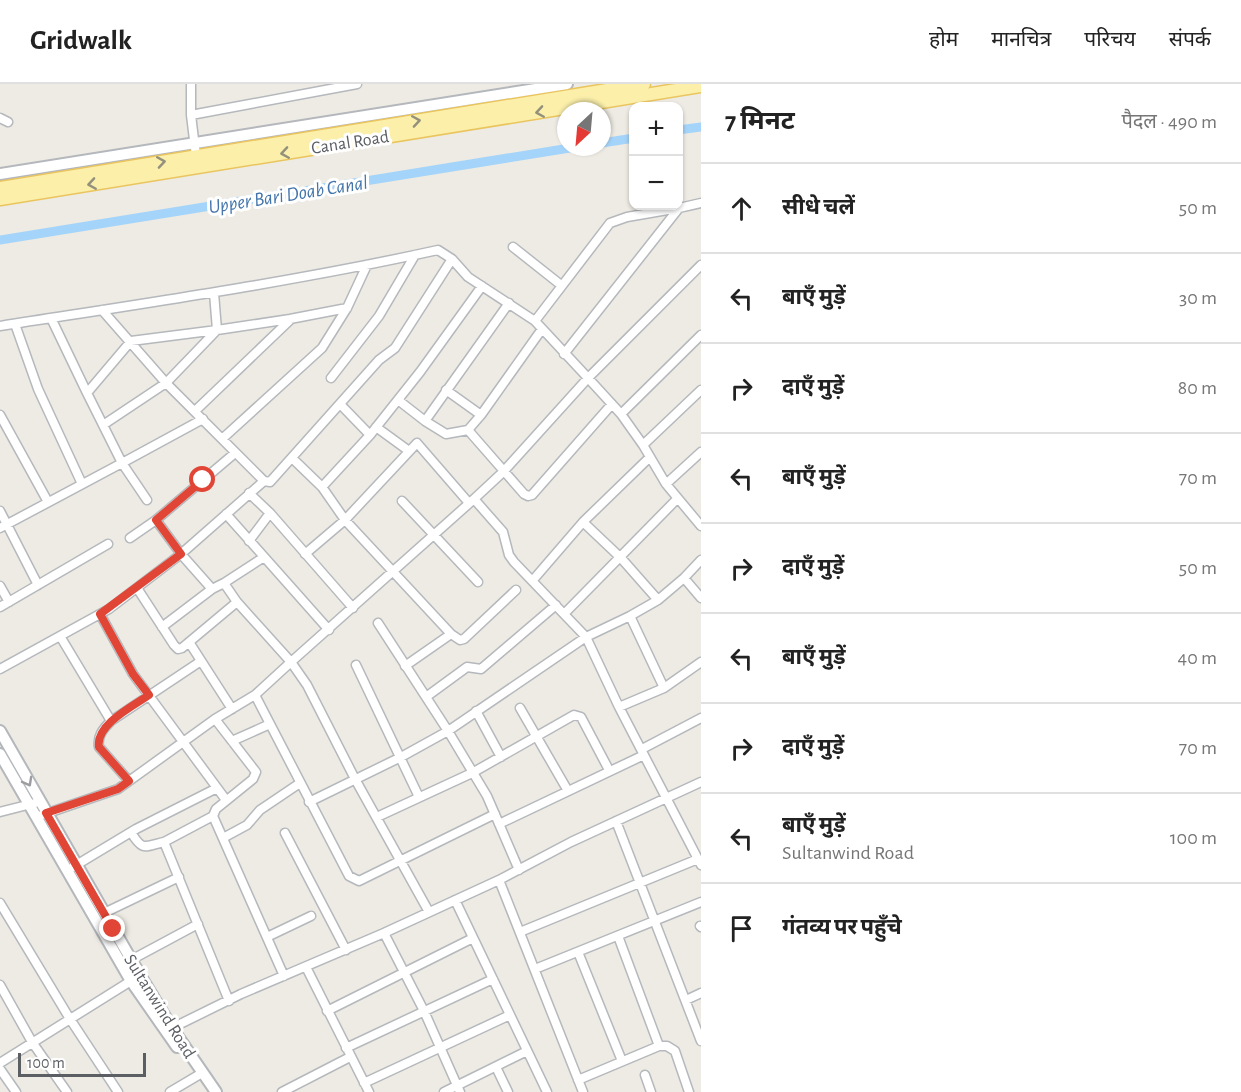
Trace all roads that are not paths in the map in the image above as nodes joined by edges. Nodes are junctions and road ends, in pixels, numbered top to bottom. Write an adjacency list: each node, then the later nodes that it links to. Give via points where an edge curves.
1 (191, 84): 6 (street)
2 (357, 84): 6 (street)
3 (567, 84): 7 (main road)
4 (644, 84): 8 (main road, Canal Road, one-way to 4)
5 (701, 86): 11 (main road, Canal Road, one-way to 11)
6 (191, 115): 7 (street)
7 (195, 143): 8 (street); 9 (main road)
8 (196, 156): 10 (main road, Canal Road, one-way to 8)
9 (0, 174)
10 (0, 188)
11 (0, 199)
12 (701, 202): 13 (street)
13 (683, 207)
14 (667, 210): 21 (street, via 610,223)
15 (677, 210): 36 (street)
16 (513, 247): 21 (street)
17 (416, 255): 18 (street, via 438,250); 19 (street); 37 (street, via 379,316)
18 (452, 259): 22 (street, via 463,273); 44 (street, via 395,348 379,360)
19 (367, 265): 23 (street); 25 (street)
20 (701, 265): 38 (street)
21 (561, 285): 29 (street)
22 (482, 286): 24 (street); 43 (street)
23 (214, 293): 26 (street); 33 (street)
24 (509, 303): 29 (street); 40 (street)
25 (347, 308): 28 (street); 56 (street, via 322,348)
26 (102, 310): 27 (street); 35 (street)
27 (51, 318): 30 (street); 42 (street)
28 (291, 319): 33 (street); 46 (street)
29 (535, 321): 32 (street)
30 (15, 324): 31 (street); 66 (street)
31 (0, 326)
32 (542, 329): 36 (street); 49 (street)
33 (217, 330): 35 (street); 39 (street)
34 (701, 335): 47 (street)
35 (131, 341): 39 (street); 42 (street)
36 (564, 354): 38 (street)
37 (330, 378)
38 (588, 378): 45 (street); 64 (street)
39 (166, 383): 46 (street); 52 (street)
40 (446, 390): 49 (street); 51 (street)
41 (701, 390): 57 (street)
42 (87, 393): 52 (street)
43 (398, 400): 51 (street); 53 (street)
44 (340, 404): 55 (street); 62 (street)
45 (612, 404): 47 (street); 64 (street, via 532,495 524,494)
46 (195, 411): 50 (street)
47 (621, 414): 57 (street)
48 (0, 415): 74 (street)
49 (481, 415): 54 (street)
50 (203, 419): 56 (street); 63 (street)
51 (425, 421): 54 (street, via 446,434)
52 (103, 425): 63 (street)
53 (376, 427): 55 (street); 58 (street)
54 (468, 430): 64 (street)
55 (370, 435): 68 (street)
56 (222, 439): 60 (street)
57 (643, 444): 61 (street)
58 (409, 451): 73 (street, via 417,443); 79 (street)
59 (701, 452): 67 (street)
60 (235, 453): 65 (street); 78 (street)
61 (650, 457): 67 (street); 81 (street)
62 (292, 458): 65 (street, via 273,480); 68 (street)
63 (122, 463): 66 (street); 71 (street)
64 (503, 472): 73 (street)
65 (264, 481): 69 (street)
66 (82, 484): 74 (street)
67 (666, 484): 70 (street)
68 (321, 488): 79 (street)
69 (249, 493): 76 (street); 77 (street)
70 (677, 499): 80 (street); 90 (street)
71 (147, 500)
72 (402, 501): 83 (street)
73 (472, 501): 83 (street); 94 (street, via 503,532 509,555)
74 (48, 502): 82 (street)
75 (0, 511): 82 (street)
76 (270, 513): 85 (street); 88 (street)
77 (226, 514): 85 (street); 87 (street)
78 (156, 520): 84 (street); 87 (street)
79 (345, 520): 88 (street); 92 (street)
80 (699, 520)
81 (583, 522): 90 (street); 94 (street)
82 (3, 526): 97 (street)
83 (434, 535): 92 (street); 95 (street)
84 (130, 538)
85 (249, 541): 89 (street)
86 (108, 544): 97 (street)
87 (181, 554): 99 (street); 100 (street)
88 (305, 554): 108 (street)
89 (264, 557): 96 (street); 114 (street)
90 (621, 558): 103 (street); 110 (street)
91 (701, 560): 93 (street)
92 (394, 571): 108 (street); 115 (street)
93 (684, 578): 102 (street); 103 (street)
94 (533, 580): 106 (street)
95 (478, 582)
96 (224, 583): 100 (street); 105 (street)
97 (38, 585): 104 (street)
98 (0, 586): 104 (street)
99 (137, 588): 109 (street); 113 (street)
100 (212, 589): 113 (street)
101 (516, 590): 115 (street, via 464,639)
102 (701, 598)
103 (658, 600): 111 (street)
104 (9, 602): 107 (street)
105 (237, 603): 118 (street); 120 (street)
106 (556, 605): 110 (street); 128 (street, via 481,669 467,667)
107 (0, 607)
108 (353, 608): 114 (street)
109 (100, 614): 116 (street); 126 (street)
110 (564, 614): 117 (street)
111 (630, 616): 117 (street); 125 (street)
112 (378, 624): 123 (street)
113 (162, 627): 118 (street, via 175,647 182,648)
114 (328, 630): 120 (street)
115 (451, 634): 123 (street)
116 (60, 636): 124 (street); 135 (street)
117 (586, 637): 129 (street); 132 (street)
118 (189, 642): 119 (street)
119 (201, 661): 126 (street); 131 (street)
120 (291, 662): 127 (street); 148 (street)
121 (701, 662): 125 (street)
122 (356, 665): 144 (street)
123 (405, 666): 128 (street)
124 (0, 669)
125 (664, 688): 129 (street)
126 (149, 695): 135 (street); 141 (street)
127 (255, 695): 131 (street); 136 (street)
128 (426, 697): 138 (street)
129 (619, 707): 142 (street)
130 (520, 708): 139 (street)
131 (232, 709): 134 (street)
132 (476, 711): 138 (street); 145 (street)
133 (701, 718): 142 (street)
134 (215, 719): 140 (street); 141 (street)
135 (111, 722): 149 (street, via 100,734 99,747)
136 (270, 724): 140 (street); 151 (street)
137 (0, 731): 158 (main road, Sultanwind Road, one-way to 158)
138 (448, 731): 144 (street); 147 (street)
139 (537, 736): 145 (street); 146 (street, via 578,715); 153 (street)
140 (232, 741): 156 (street, via 256,771 253,779)
141 (183, 742): 149 (street); 152 (street)
142 (643, 752): 146 (street); 155 (street)
143 (0, 754): 158 (main road)
144 (401, 757): 148 (street); 154 (street)
145 (501, 757): 147 (street)
146 (609, 770): 153 (street)
147 (472, 773): 154 (street); 160 (street)
148 (355, 779): 157 (street); 163 (street)
149 (129, 781): 161 (street, via 118,789)
150 (701, 782): 155 (street)
151 (300, 783): 157 (street); 168 (street, via 260,810 247,825)
152 (217, 788): 156 (street); 166 (street)
153 (568, 791): 165 (street)
154 (419, 797): 163 (street)
155 (668, 799): 164 (street); 170 (street)
156 (226, 800): 162 (street)
157 (309, 801): 171 (street, via 354,880)
158 (34, 804): 159 (street); 161 (main road, Sultanwind Road)
159 (0, 812)
160 (495, 814): 165 (street); 171 (street)
161 (41, 815): 172 (main road, Sultanwind Road)
162 (213, 816): 168 (street); 169 (street)
163 (376, 817): 171 (street)
164 (615, 821): 173 (street); 176 (street)
165 (499, 824): 173 (street)
166 (131, 832): 169 (street, via 143,847); 172 (street)
167 (285, 833): 191 (street)
168 (223, 837): 189 (street)
169 (164, 842): 174 (street)
170 (699, 856): 176 (street)
171 (401, 861): 180 (street)
172 (72, 868): 181 (main road, Sultanwind Road); 198 (main road)
173 (519, 870): 175 (street)
174 (179, 877): 181 (street); 185 (street)
175 (499, 880): 177 (street); 186 (street)
176 (640, 884): 184 (street); 186 (street)
177 (455, 900): 180 (street); 190 (street)
178 (701, 902): 184 (street)
179 (0, 903): 182 (street)
180 (429, 912): 187 (street)
181 (104, 913): 193 (main road, Sultanwind Road)
182 (3, 914): 207 (street)
183 (311, 916): 189 (street)
184 (655, 921): 188 (street); 203 (street)
185 (198, 924): 193 (street); 202 (street)
186 (520, 932): 195 (street)
187 (384, 933): 191 (street); 196 (street)
188 (618, 936): 192 (street); 211 (street)
189 (267, 937): 197 (street)
190 (473, 938): 196 (street); 199 (street)
191 (346, 950): 194 (street)
192 (578, 952): 195 (street); 216 (street)
193 (131, 960): 198 (main road, Sultanwind Road)
194 (306, 967): 197 (street); 204 (street)
195 (535, 969): 222 (street)
196 (405, 973): 204 (street); 205 (street)
197 (284, 976): 202 (street)
198 (135, 978): 207 (street); 208 (main road, Sultanwind Road); 220 (main road)
199 (493, 979): 205 (street); 206 (street)
200 (0, 985): 210 (street)
201 (701, 993): 203 (street)
202 (229, 1000): 208 (street)
203 (686, 1000): 209 (street)
204 (327, 1011): 212 (street)
205 (424, 1011): 212 (street); 213 (street)
206 (510, 1015): 213 (street); 214 (street)
207 (70, 1018): 210 (street); 227 (street)
208 (172, 1028): 220 (main road, Sultanwind Road)
209 (701, 1041)
210 (32, 1042): 217 (street); 226 (street)
211 (658, 1046): 216 (street); 238 (street, via 675,1051)
212 (346, 1048): 215 (street)
213 (440, 1048): 223 (street); 224 (street)
214 (527, 1051): 218 (street); 235 (street)
215 (350, 1057): 223 (street); 231 (street)
216 (622, 1061): 222 (street)
217 (0, 1064)
218 (496, 1067): 224 (street); 234 (street)
219 (0, 1069): 225 (street)
220 (199, 1074): 228 (street); 229 (main road); 230 (main road, Sultanwind Road)
221 (645, 1076): 237 (street)
222 (578, 1080): 236 (street)
223 (364, 1083): 232 (street)
224 (459, 1089): 233 (street)
225 (16, 1092)
226 (67, 1092)
227 (118, 1092)
228 (170, 1092)
229 (207, 1092)
230 (216, 1092)
231 (282, 1092)
232 (369, 1092)
233 (444, 1092)
234 (508, 1092)
235 (547, 1092)
236 (583, 1092)
237 (651, 1092)
238 (689, 1092)

